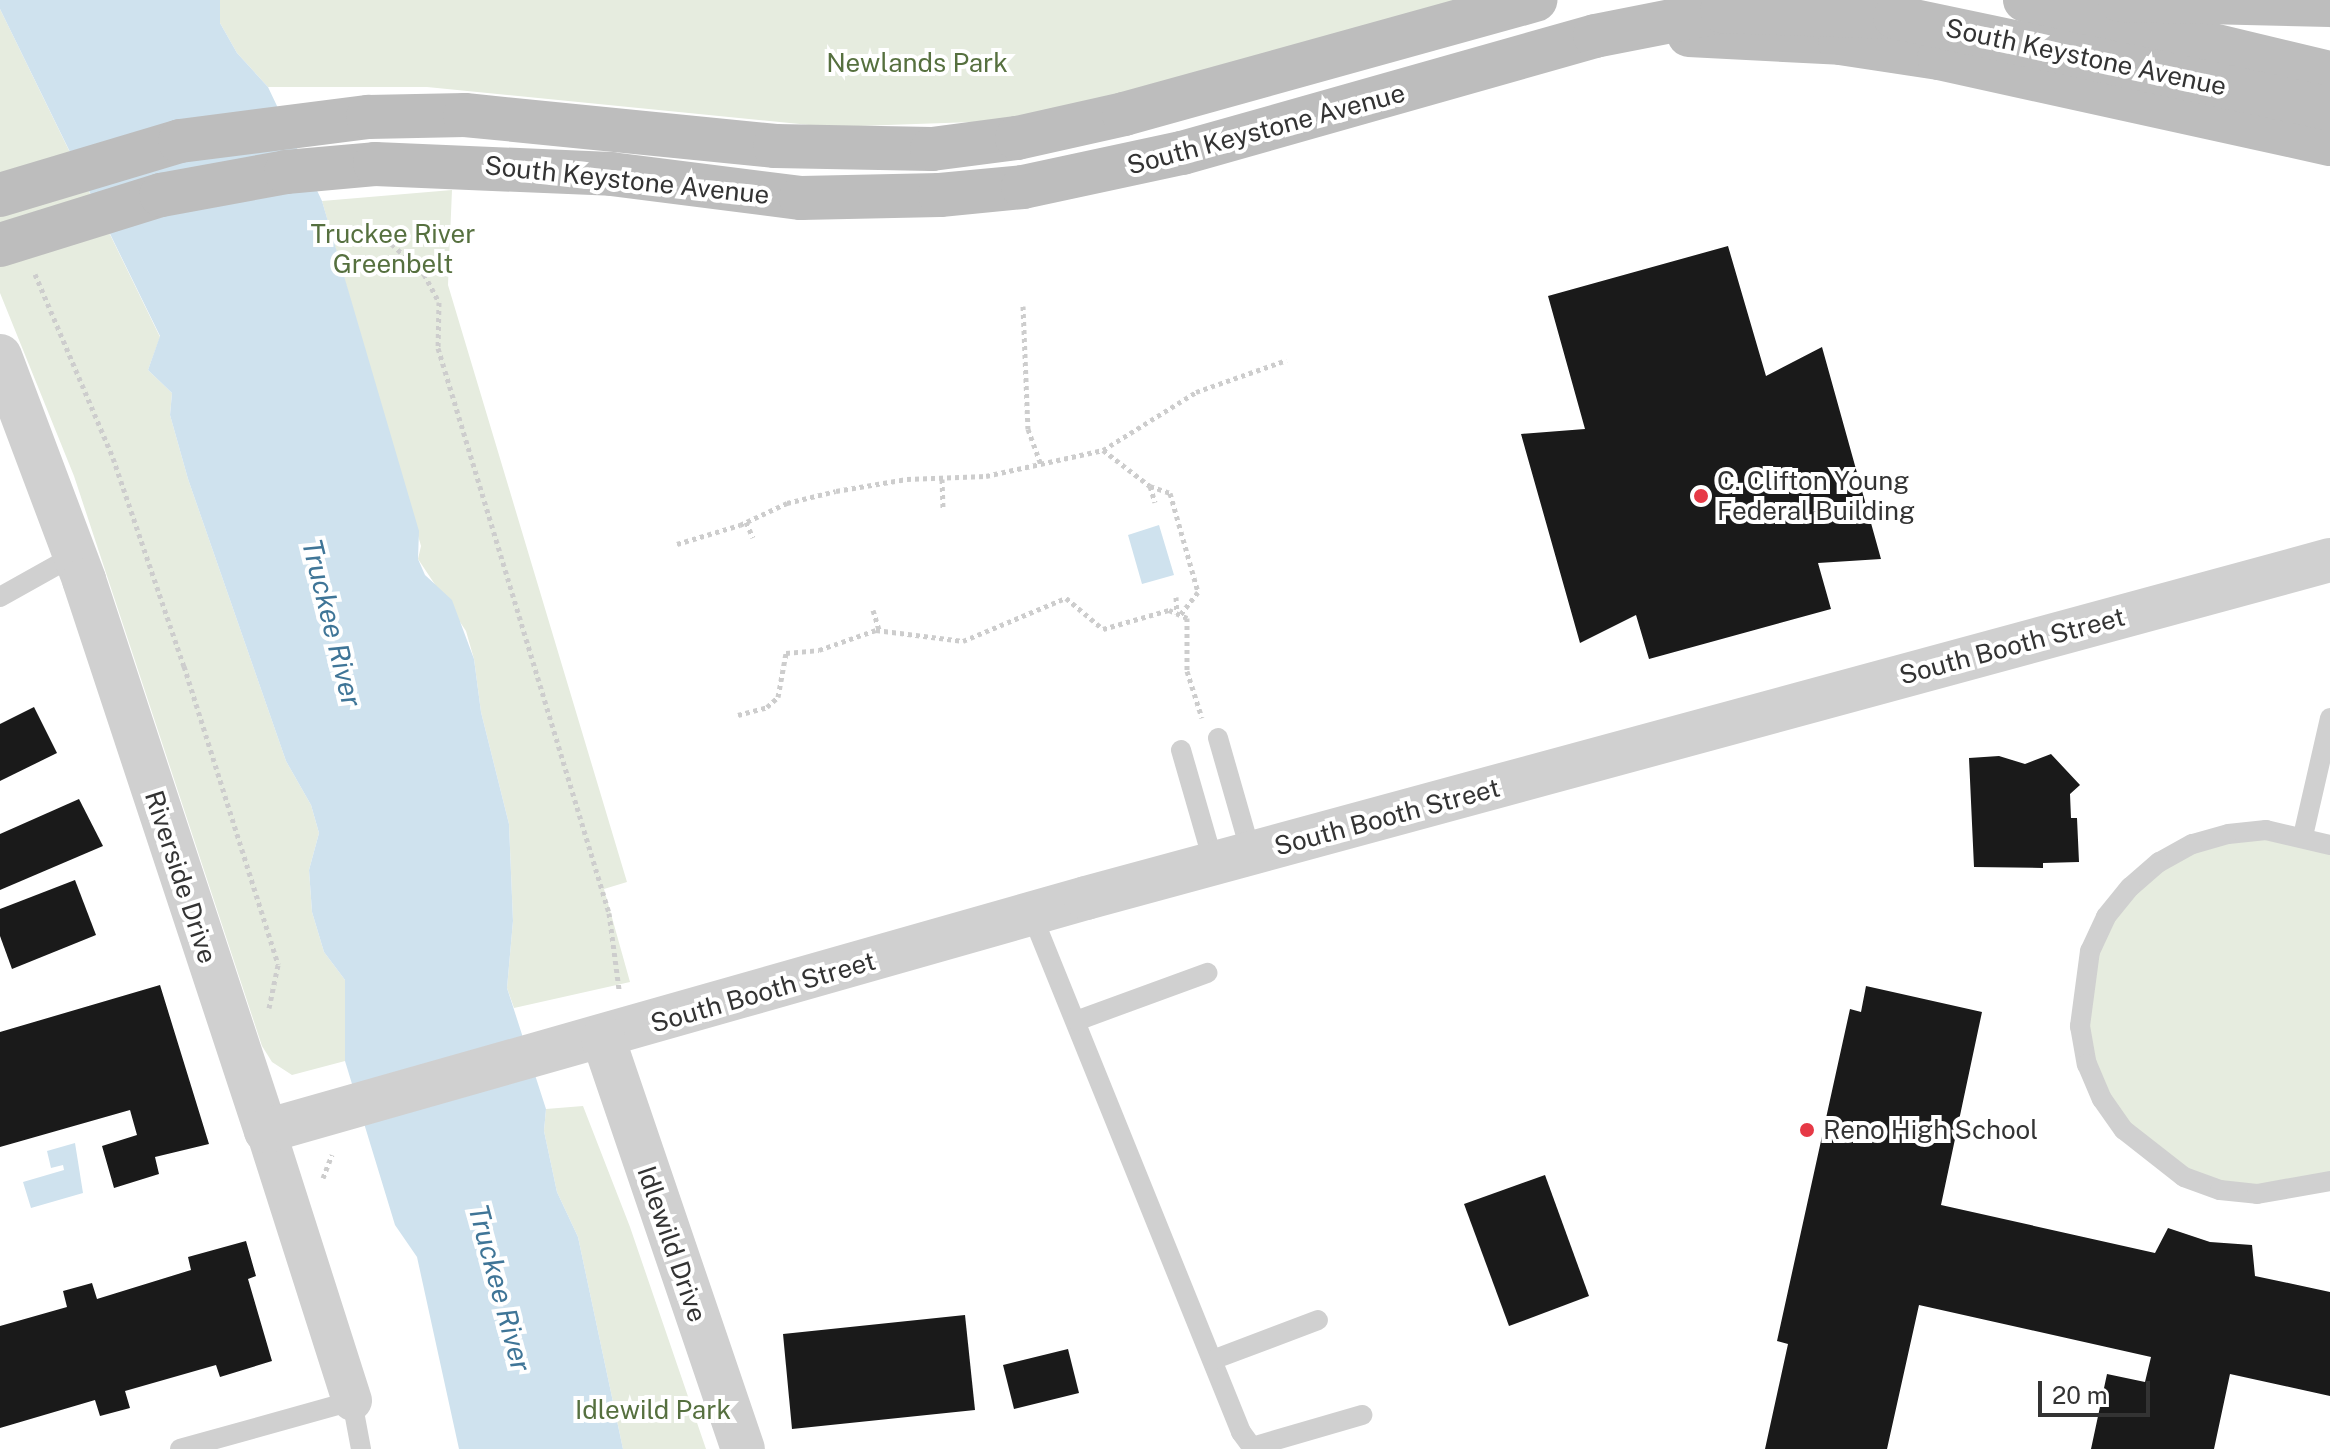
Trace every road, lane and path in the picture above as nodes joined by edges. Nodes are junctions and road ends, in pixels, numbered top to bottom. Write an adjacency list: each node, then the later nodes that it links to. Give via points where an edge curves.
1 (1535, 0): 9 (main road, South Keystone Avenue, via 1124,114 1017,138 932,149 775,146 517,119 390,116 300,122 167,144)
2 (2025, 0): 6 (main road, South Keystone Avenue)
3 (2120, 0): 4 (main road)
4 (2330, 5)
5 (1623, 30): 7 (main road, South Keystone Avenue, via 1722,11 1895,17); 8 (main road, via 1887,50); 11 (main road, South Keystone Avenue, via 1182,153 1023,187 801,198 611,174 392,163 286,172 104,209)
6 (2330, 73)
7 (2330, 109)
8 (2330, 144)
9 (0, 195)
10 (380, 233): 40 (path, via 424,274 439,302 438,348 609,913)
11 (16, 256): 41 (path, via 113,458 278,965 279,980)
12 (1023, 306): 16 (path, via 1028,429)
13 (0, 356): 24 (street, Riverside Drive)
14 (1287, 360): 15 (path, via 1196,392)
15 (1103, 450): 16 (path); 18 (path)
16 (1041, 464): 17 (path)
17 (942, 479): 20 (path); 21 (path, via 836,491 787,503)
18 (1150, 486): 19 (path); 29 (path, via 1170,493 1198,592)
19 (1155, 502)
20 (943, 508)
21 (746, 522): 22 (path); 23 (path)
22 (753, 538)
23 (677, 544)
24 (75, 555): 26 (lane); 44 (street, Riverside Drive)
25 (2330, 560): 37 (street, South Booth Street)
26 (0, 597)
27 (1176, 597): 29 (path)
28 (873, 610): 30 (path)
29 (1179, 614): 30 (path, via 1148,614 1103,629 1075,601 1048,603 1020,621 963,641); 33 (path, via 1187,618 1187,671)
30 (879, 630): 31 (path, via 819,650 786,653 781,690 767,707)
31 (738, 715)
32 (2330, 718): 35 (lane)
33 (1211, 732): 37 (lane)
34 (1181, 750): 37 (lane)
35 (2303, 836): 36 (lane); 45 (lane, via 2266,830 2192,844 2130,887 2106,917 2090,951 2080,1026 2102,1099 2124,1130 2173,1170 2220,1190 2257,1194)
36 (2330, 845)
37 (1232, 859): 38 (street, South Booth Street)
38 (1032, 915): 42 (lane); 43 (street, South Booth Street)
39 (1207, 973): 42 (lane)
40 (619, 994)
41 (266, 1019)
42 (1076, 1021): 47 (lane)
43 (587, 1043): 44 (street, South Booth Street); 52 (street, Idlewild Drive)
44 (286, 1125): 48 (street, Riverside Drive)
45 (2330, 1181)
46 (1318, 1320): 47 (lane)
47 (1215, 1359): 49 (lane, via 1241,1432 1252,1447)
48 (352, 1401): 50 (lane); 51 (lane)
49 (1362, 1415)
50 (180, 1449)
51 (361, 1449)
52 (743, 1449)

